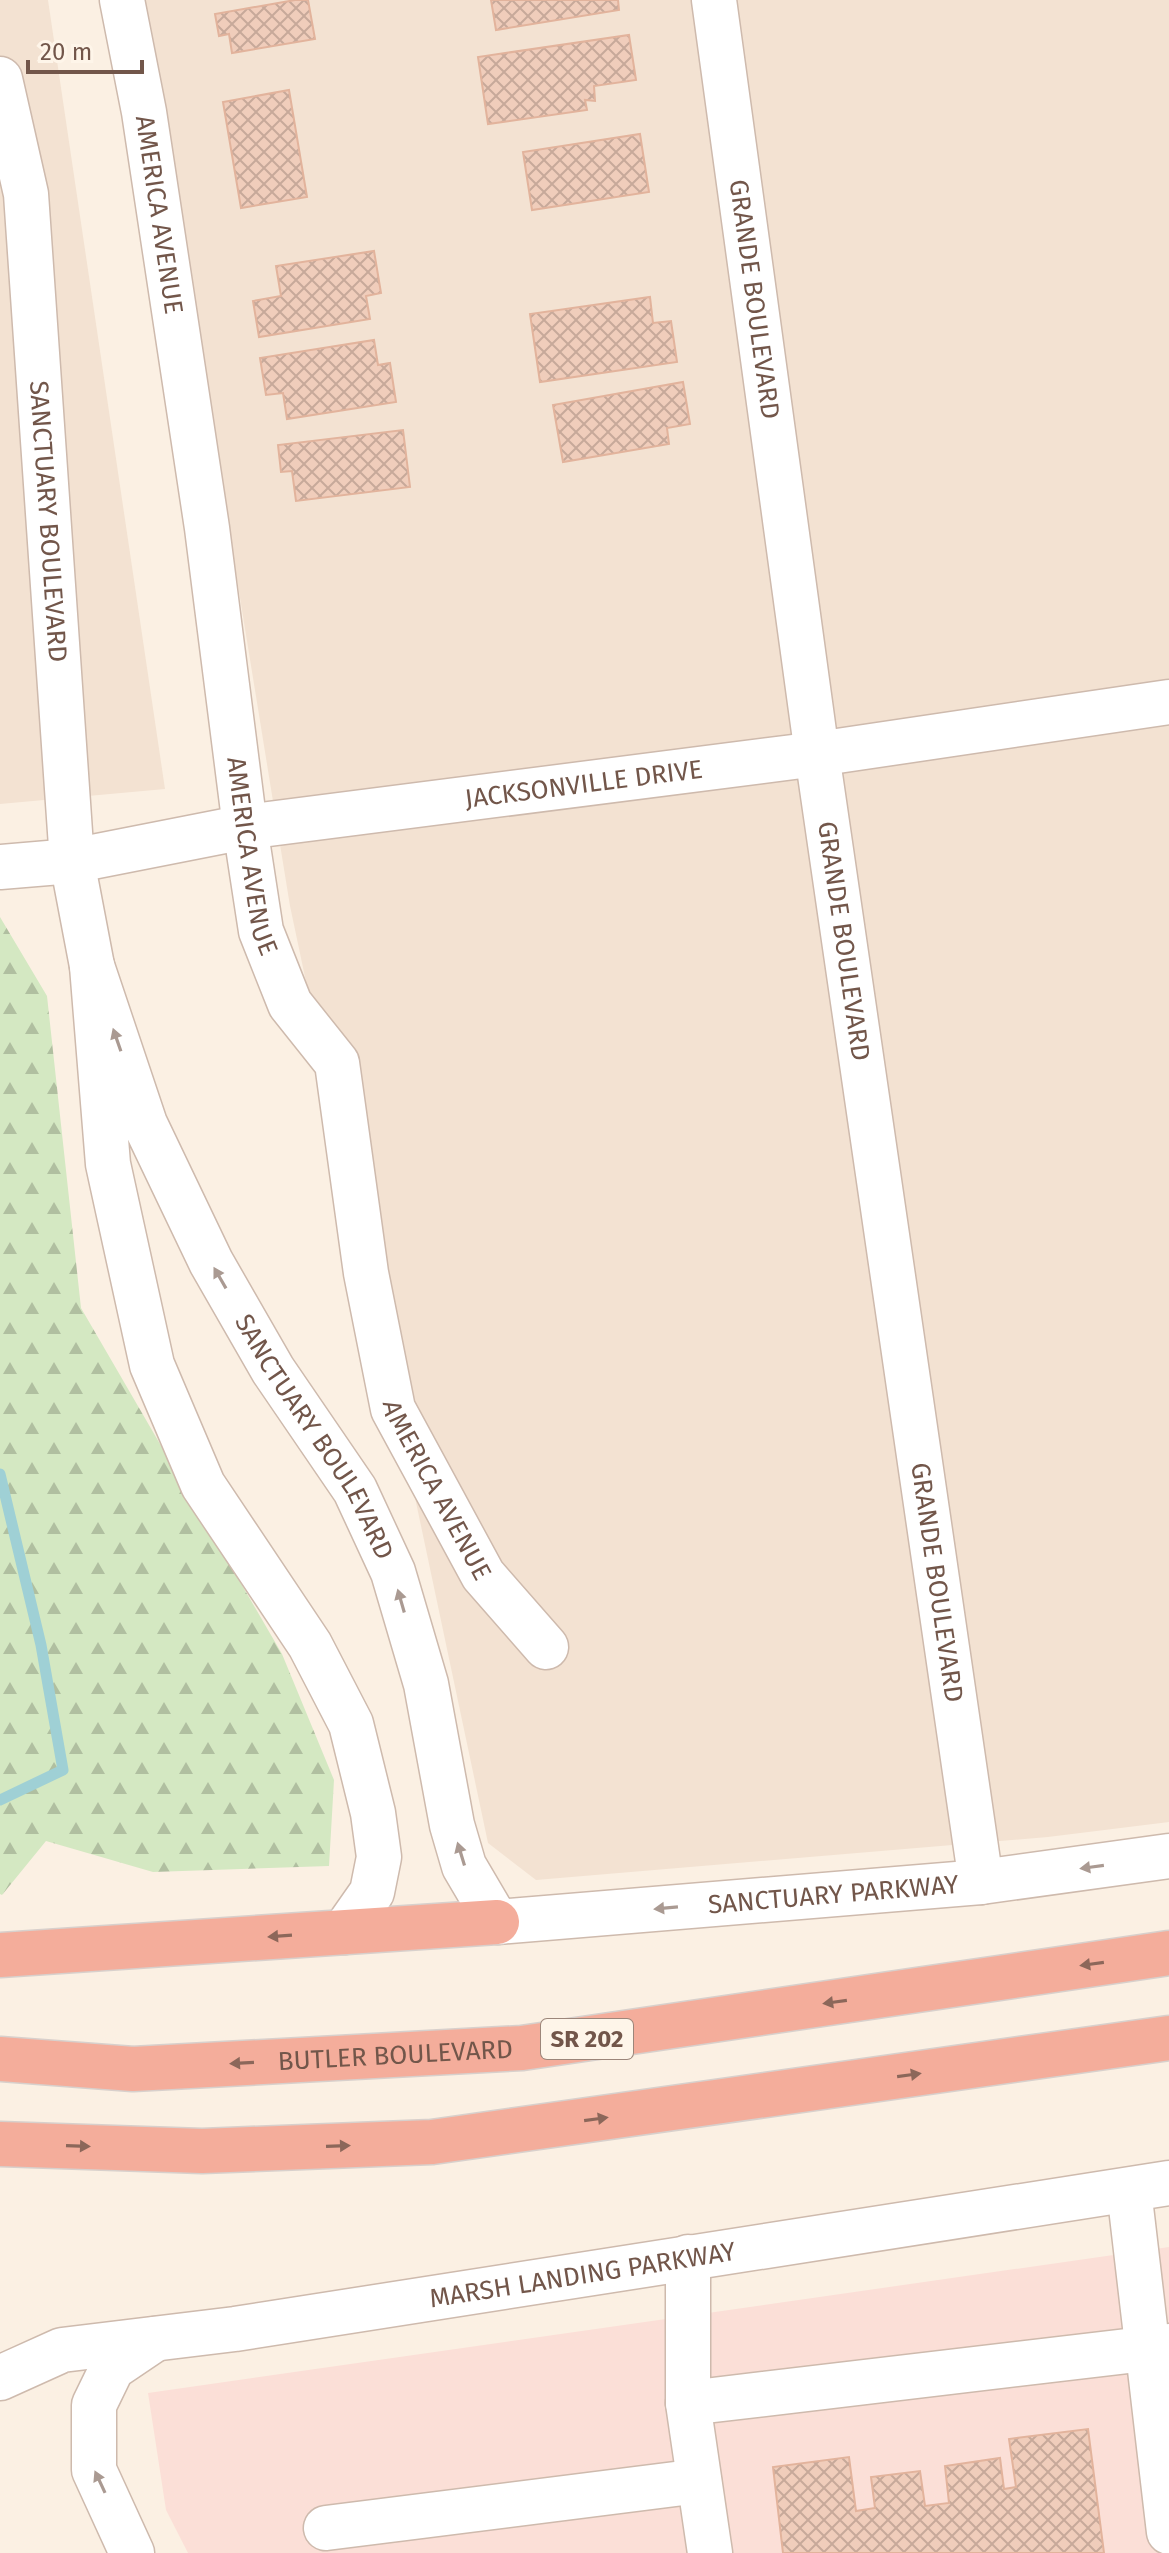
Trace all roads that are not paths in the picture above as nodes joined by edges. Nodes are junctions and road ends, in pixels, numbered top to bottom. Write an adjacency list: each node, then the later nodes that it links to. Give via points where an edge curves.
1 (122, 0): 6 (street, AMERICA AVENUE, via 207,528)
2 (714, 0): 5 (street, GRANDE BOULEVARD)
3 (0, 79): 7 (street, SANCTUARY BOULEVARD, via 26,194)
4 (1169, 702): 5 (street, JACKSONVILLE DRIVE)
5 (817, 754): 6 (street, JACKSONVILLE DRIVE); 12 (street, GRANDE BOULEVARD)
6 (245, 827): 7 (street, JACKSONVILLE DRIVE); 10 (street, AMERICA AVENUE, via 261,931 290,1004 337,1063 366,1273 393,1409 483,1575)
7 (72, 861): 8 (street, JACKSONVILLE DRIVE); 9 (street, SANCTUARY BOULEVARD)
8 (0, 867)
9 (92, 966): 13 (street, SANCTUARY BOULEVARD, one-way to 9, via 464,1866 426,1684 393,1572 355,1490 273,1370 211,1262 145,1124); 14 (street, SANCTUARY BOULEVARD, via 108,1164 152,1365 203,1485 310,1645 351,1724 379,1857 372,1892)
10 (546, 1647)
11 (1169, 1856): 12 (street, SANCTUARY PARKWAY, one-way to 12)
12 (981, 1882): 13 (street, SANCTUARY PARKWAY, one-way to 13)
13 (497, 1922): 14 (highway)
14 (344, 1932): 16 (highway, one-way to 16)
15 (1169, 1953): 18 (highway, BUTLER BOULEVARD / SR 202, one-way to 18, via 522,2048 133,2069)
16 (0, 1955)
17 (1169, 2038): 19 (highway, one-way to 17, via 202,2151 432,2142)
18 (0, 2059)
19 (0, 2144)
20 (1149, 2186): 21 (street, MARSH LANDING PARKWAY); 23 (street)
21 (688, 2257): 22 (street, MARSH LANDING PARKWAY); 25 (street)
22 (155, 2339): 24 (street, MARSH LANDING PARKWAY, via 62,2350); 29 (street, one-way to 22, via 94,2470 94,2405 112,2368)
23 (1158, 2347): 25 (street); 28 (street)
24 (0, 2378)
25 (688, 2403): 26 (street)
26 (699, 2481): 27 (street); 30 (street)
27 (326, 2528)
28 (1169, 2532)
29 (132, 2553)
30 (710, 2553)

